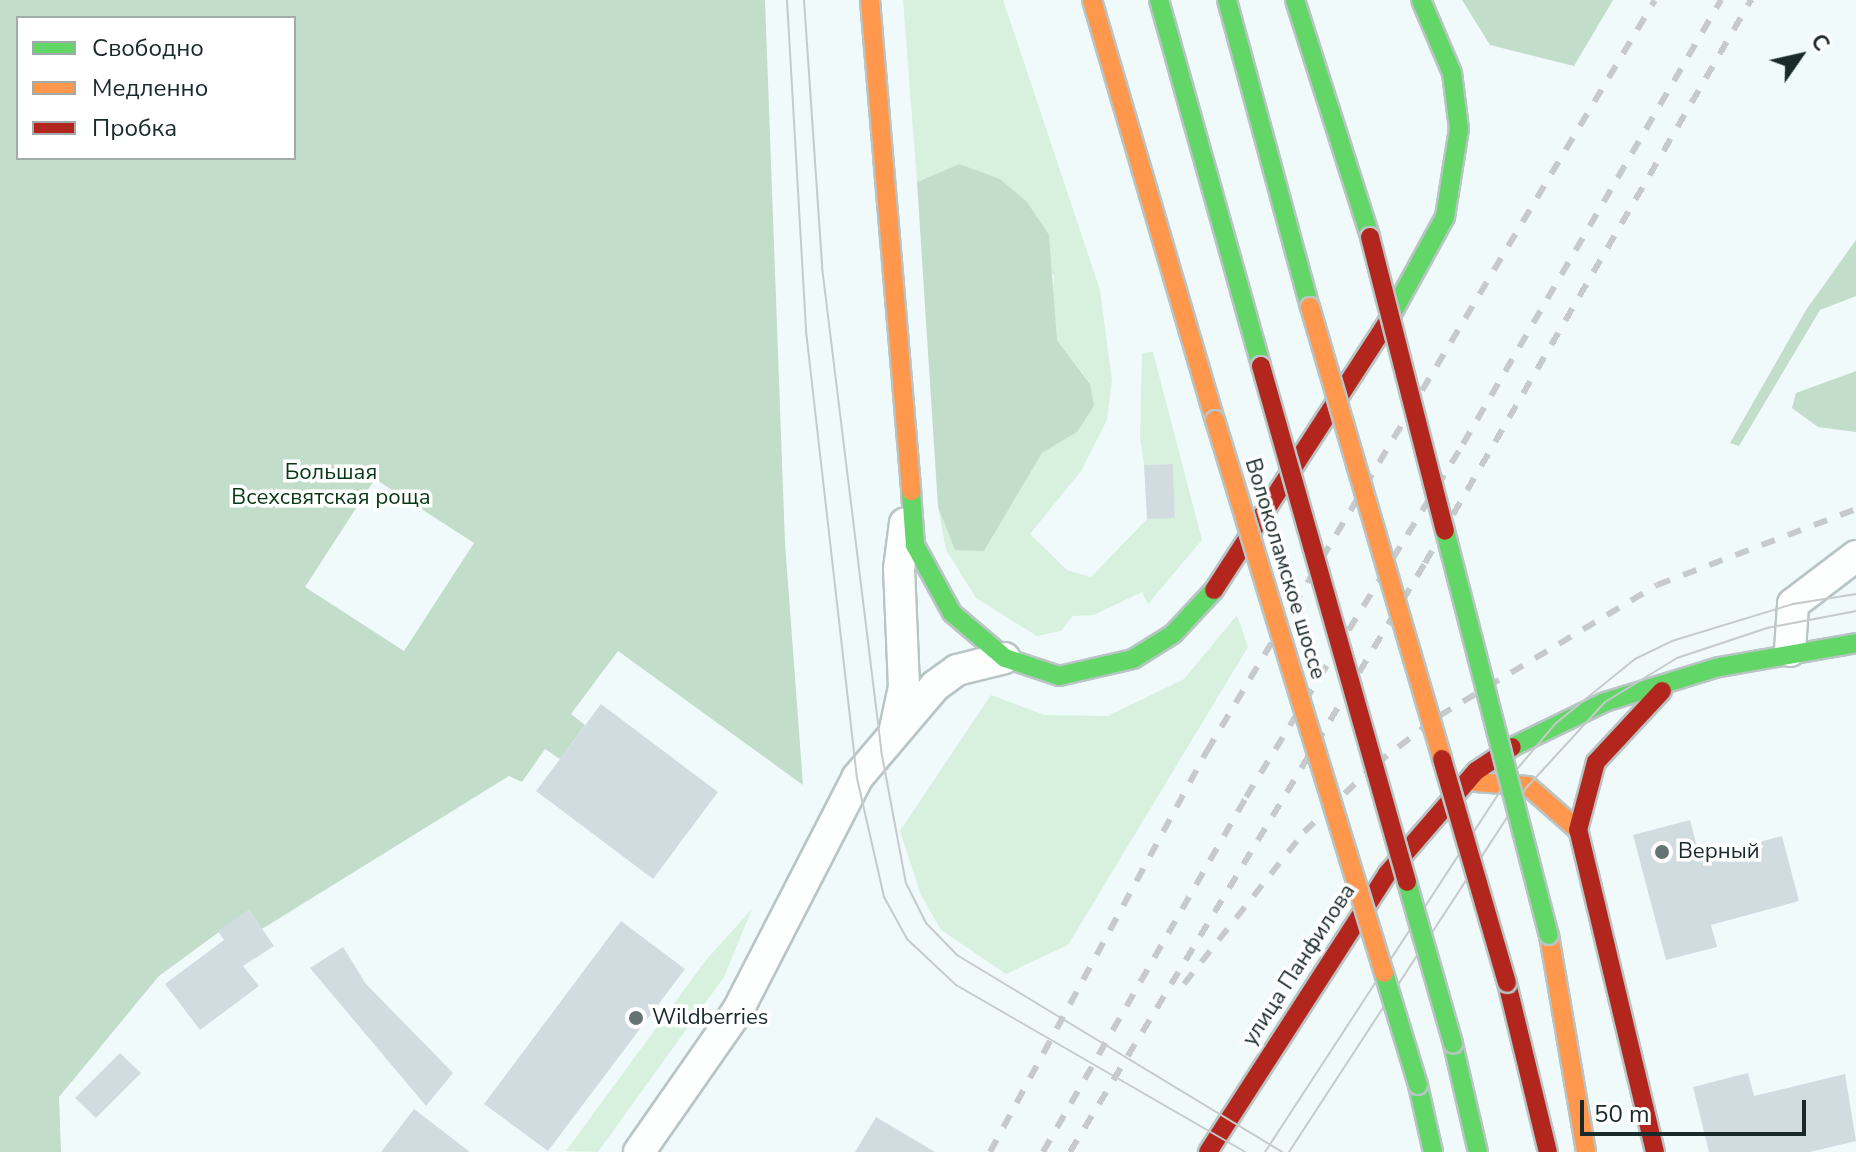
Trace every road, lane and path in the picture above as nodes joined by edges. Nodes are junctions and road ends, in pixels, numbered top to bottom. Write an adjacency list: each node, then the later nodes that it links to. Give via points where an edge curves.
1 (870, 0): 7 (main road)
2 (1092, 0): 18 (main road, Волоколамское шоссе, bridge, via 1418,1085)
3 (1159, 0): 19 (main road, Волоколамское шоссе, bridge, via 1453,1044)
4 (1227, 0): 20 (main road, bridge, via 1310,307 1507,983)
5 (1295, 0): 21 (main road, bridge, via 1370,237 1549,935)
6 (1421, 0): 11 (main road, via 1452,73 1459,129 1445,217 1420,271 1215,589 1173,634 1097,671 1059,676)
7 (907, 505): 11 (main road, via 928,576 967,630); 13 (street, via 899,569 904,687)
8 (1856, 556): 10 (street, via 1793,604)
9 (1856, 643): 10 (main road)
10 (1790, 651): 12 (main road)
11 (1005, 658): 13 (street, via 957,670)
12 (1684, 678): 14 (main road, улица Панфилова, via 1556,723 1499,754); 15 (main road, via 1655,695 1611,738 1587,783)
13 (894, 731): 16 (street, via 837,811 790,919 738,1010)
14 (1456, 789): 15 (main road, via 1488,780 1528,786); 17 (main road, улица Панфилова, via 1346,933)
15 (1578, 830): 22 (main road)
16 (639, 1152)
17 (1208, 1152)
18 (1433, 1152)
19 (1478, 1152)
20 (1548, 1152)
21 (1586, 1152)
22 (1655, 1152)

